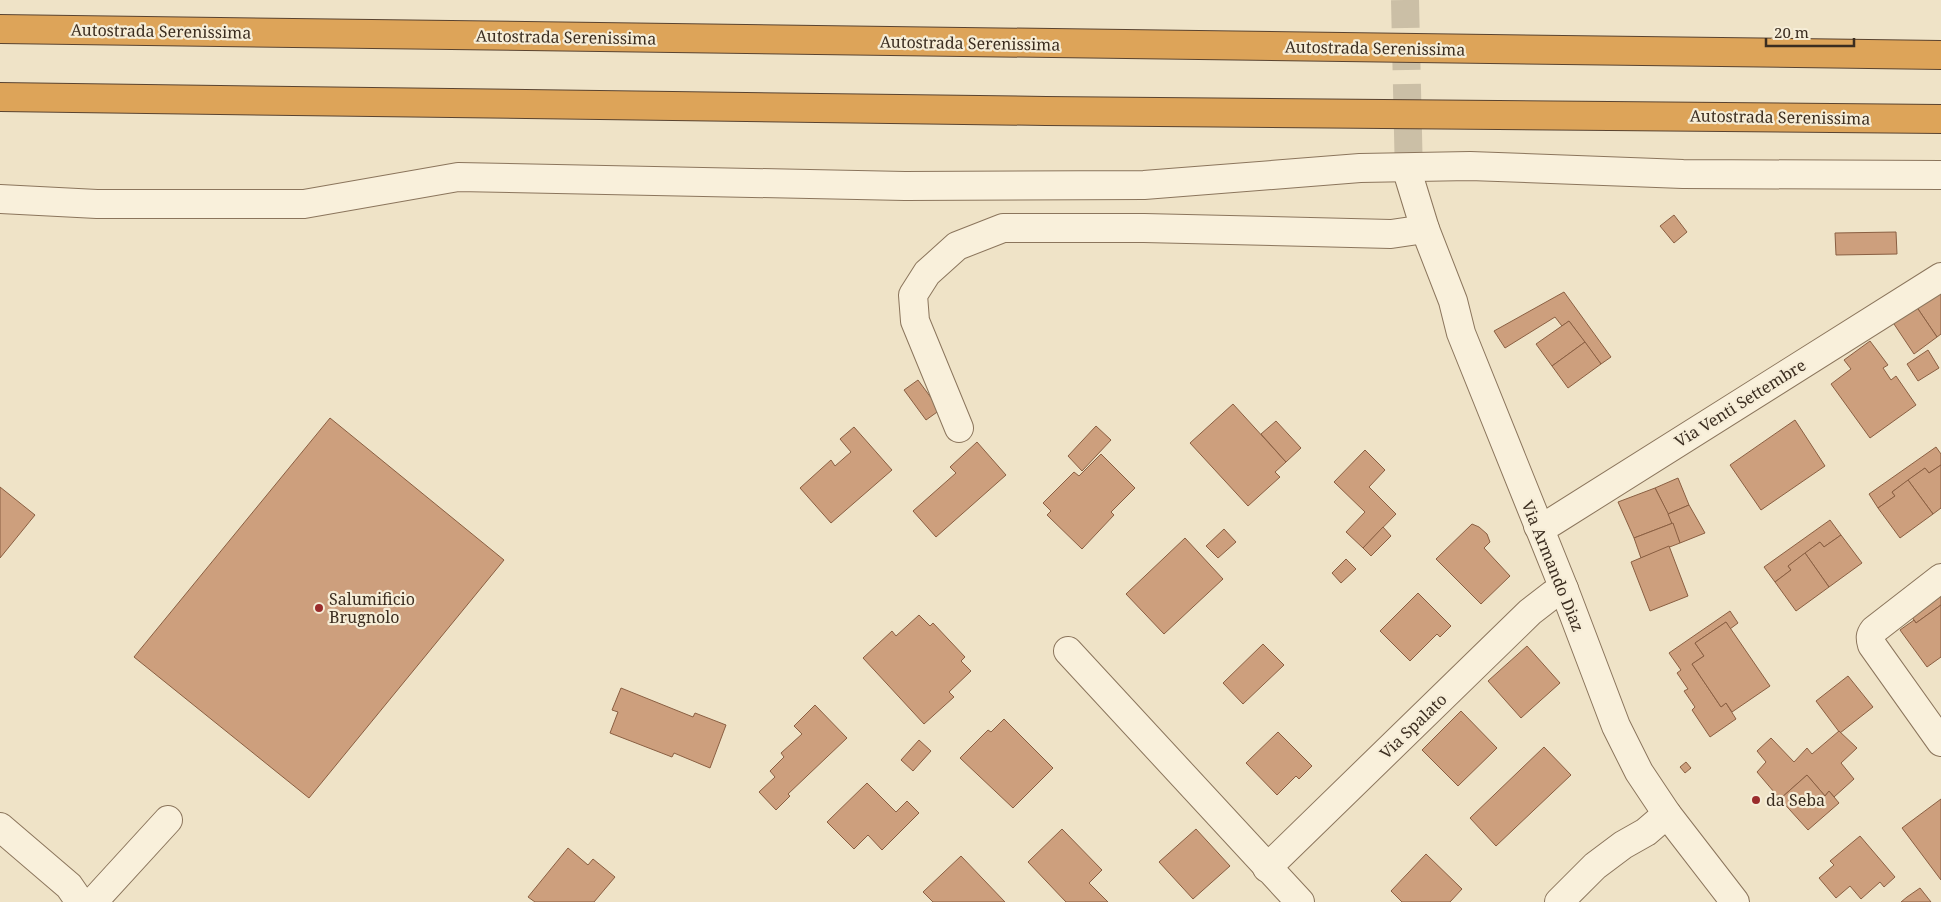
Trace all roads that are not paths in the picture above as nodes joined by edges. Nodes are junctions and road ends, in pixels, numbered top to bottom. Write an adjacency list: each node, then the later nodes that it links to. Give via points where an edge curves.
1 (0, 29): 2 (highway, Autostrada Serenissima)
2 (1941, 55)
3 (0, 97): 4 (highway, Autostrada Serenissima)
4 (1941, 119)
5 (1941, 175): 7 (street, via 1683,174 1470,166 1360,168 1144,185 959,186 458,177 304,204 97,204)
6 (1409, 177): 8 (street, Via Armando Diaz)
7 (0, 199)
8 (1425, 229): 10 (street, via 1391,234 1003,228 957,246 927,273 913,295 915,321); 11 (street, Via Armando Diaz, via 1453,301 1461,332)
9 (1941, 276): 11 (street, Via Venti Settembre, via 1552,522)
10 (959, 428)
11 (1538, 526): 13 (street, Via Armando Diaz)
12 (1941, 578): 15 (street, via 1871,634 1872,644)
13 (1564, 589): 16 (street, Via Armando Diaz, via 1616,726 1639,772); 19 (street, Via Spalato, via 1530,612)
14 (1068, 651): 19 (street)
15 (1937, 729)
16 (1667, 814): 23 (street, via 1595,866); 24 (street, Via Armando Diaz)
17 (168, 820): 21 (street)
18 (0, 827): 20 (street, via 69,886)
19 (1267, 868): 22 (street)
20 (80, 902)
21 (93, 902)
22 (1300, 902)
23 (1559, 902)
24 (1735, 902)

